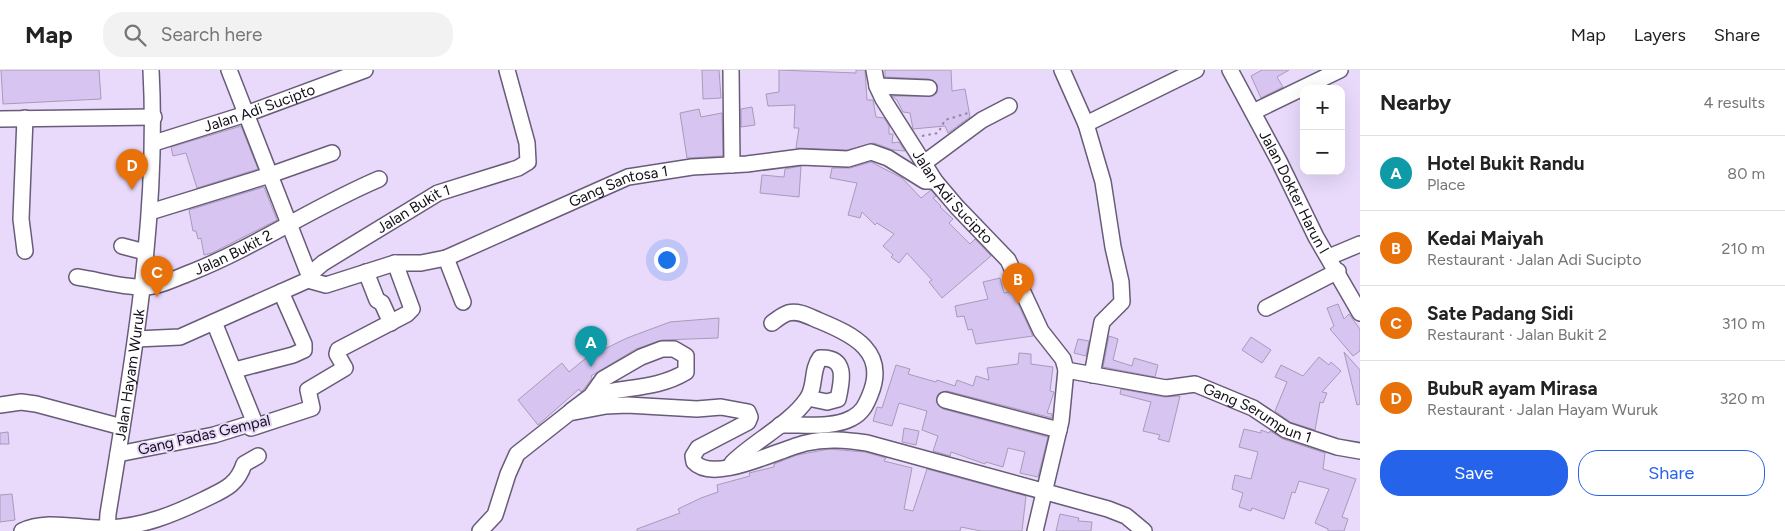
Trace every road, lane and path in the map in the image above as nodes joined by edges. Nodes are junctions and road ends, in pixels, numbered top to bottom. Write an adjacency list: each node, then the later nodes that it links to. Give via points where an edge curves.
1 (151, 70): 17 (street, Jalan Hayam Wuruk)
2 (229, 70): 15 (street)
3 (365, 70): 15 (street, Jalan Adi Sucipto)
4 (508, 70): 41 (street, Jalan Bukit 1, via 527,143 528,162 438,193 323,263)
5 (730, 70): 25 (street)
6 (874, 70): 11 (street, Jalan Adi Sucipto)
7 (1062, 70): 20 (street)
8 (1196, 70): 20 (street)
9 (1230, 70): 14 (street, Jalan Dokter Harun I)
10 (1340, 70): 14 (street)
11 (877, 86): 12 (street); 21 (street, Jalan Adi Sucipto)
12 (929, 88)
13 (1009, 106): 16 (street)
14 (1253, 112): 35 (street, Jalan Dokter Harun I, via 1316,237)
15 (246, 114): 22 (street, Jalan Adi Sucipto); 26 (street)
16 (981, 115): 21 (path, via 946,120 938,133); 24 (street)
17 (154, 117): 18 (street); 22 (street, Jalan Hayam Wuruk)
18 (25, 118): 19 (street); 33 (street, via 21,219)
19 (0, 119)
20 (1086, 124): 53 (street, via 1109,211 1113,247 1122,282 1122,302 1102,322)
21 (908, 138): 24 (street, Jalan Adi Sucipto)
22 (154, 143): 29 (street, Jalan Hayam Wuruk)
23 (332, 153): 26 (street)
24 (924, 163): 28 (street, Jalan Adi Sucipto)
25 (732, 165): 28 (street, Gang Santosa 1, via 801,157 848,160 872,152 925,181); 36 (street, Gang Santosa 1, via 692,167 628,177)
26 (270, 175): 29 (street); 30 (street)
27 (379, 179): 30 (street, Jalan Bukit 2, via 341,195)
28 (936, 181): 52 (street, Jalan Adi Sucipto, via 956,207 1008,260 1041,331 1063,359)
29 (150, 212): 34 (street, Jalan Hayam Wuruk)
30 (290, 226): 41 (street); 42 (street, Jalan Bukit 2, via 168,282)
31 (1360, 244): 35 (street)
32 (122, 246): 34 (street)
33 (25, 251)
34 (146, 252): 42 (street, Jalan Hayam Wuruk)
35 (1329, 256): 38 (street, Jalan Dokter Harun I)
36 (446, 258): 37 (street, Gang Santosa 1, via 421,263); 44 (street)
37 (395, 263): 39 (street, Gang Santosa 1); 48 (street, Gang Padas Gempal, via 412,309)
38 (1338, 271): 45 (street); 46 (street, Jalan Dokter Harun I)
39 (366, 272): 41 (street, Gang Santosa 1, via 326,285); 48 (street)
40 (77, 277): 42 (street, Jalan Bukit 2)
41 (308, 278): 43 (street, Jalan Bukit 1)
42 (142, 287): 50 (street, Jalan Hayam Wuruk)
43 (281, 292): 47 (street, Jalan Bukit 1); 51 (street, via 304,350)
44 (463, 302)
45 (1266, 308)
46 (1360, 313)
47 (214, 322): 50 (street, Jalan Bukit 1, via 180,337); 51 (street)
48 (391, 323): 60 (street, Gang Padas Gempal, via 338,350 345,368 308,390 312,408)
49 (772, 323): 59 (street, via 788,313 799,312 849,333 867,348 874,364 873,387 864,409 852,418 837,423)
50 (136, 339): 61 (street, Jalan Hayam Wuruk)
51 (235, 370): 60 (street)
52 (1066, 370): 53 (street, Gang Serumpun 1); 62 (street)
53 (1092, 375): 63 (street, Gang Serumpun 1, via 1166,388 1195,384 1253,408 1286,430)
54 (591, 396): 54 (street, via 603,380 642,357 662,349 674,349 686,356 686,372 672,380 655,386 608,390); 58 (street)
55 (808, 398): 59 (street)
56 (945, 400): 62 (street)
57 (0, 405): 61 (street, via 36,404)
58 (569, 413): 66 (street, via 628,405 697,409 721,407 748,412 748,422 698,448 693,456 700,468); 71 (street, via 517,454 495,514)
59 (780, 425): 66 (street)
60 (256, 426): 64 (street, Gang Padas Gempal, via 246,425 214,435)
61 (122, 427): 64 (street, Jalan Hayam Wuruk)
62 (1059, 430): 67 (street)
63 (1359, 451)
64 (118, 454): 69 (street, Jalan Hayam Wuruk)
65 (258, 456): 69 (street, via 244,464 240,477 227,488 189,507 157,520)
66 (726, 469): 67 (street, via 805,443 841,440 867,443)
67 (1046, 490): 68 (street); 72 (street)
68 (1135, 523)
69 (107, 530): 70 (street, via 68,525)
70 (22, 531)
71 (480, 531)
72 (1036, 531)

